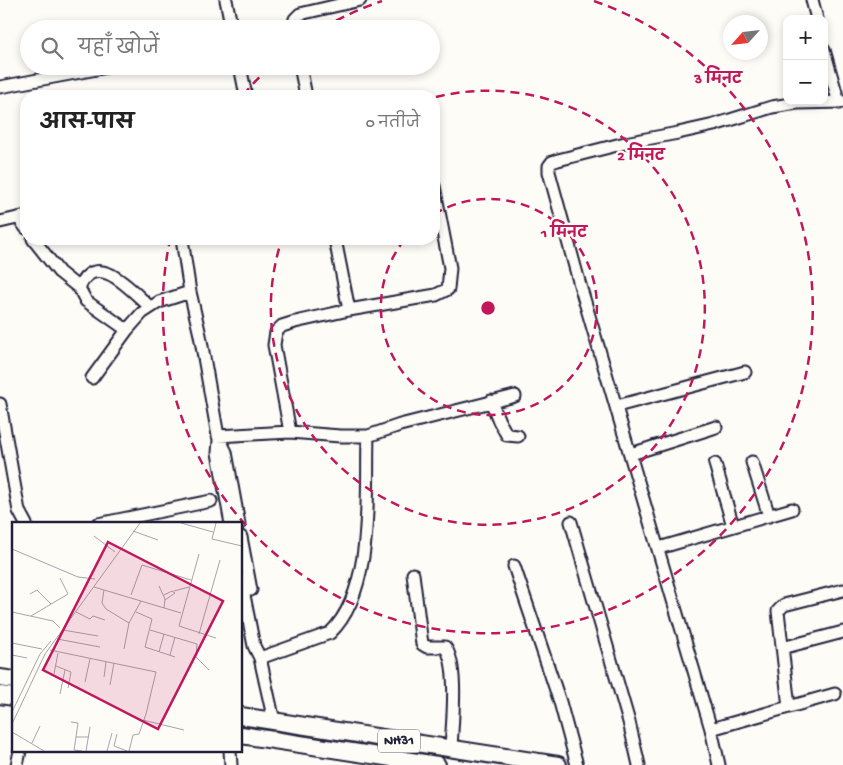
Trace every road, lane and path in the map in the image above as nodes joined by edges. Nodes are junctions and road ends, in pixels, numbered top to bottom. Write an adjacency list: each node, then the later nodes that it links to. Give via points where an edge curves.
1 (226, 0): 5 (street)
2 (360, 0): 6 (street, via 300,14)
3 (812, 0): 4 (street)
4 (816, 15)
5 (230, 20)
6 (295, 20)
7 (827, 60): 14 (street)
8 (65, 75): 11 (street)
9 (242, 75): 12 (street)
10 (302, 75): 13 (street)
11 (0, 87)
12 (245, 90)
13 (305, 90)
14 (841, 102): 31 (street, via 772,107 687,131 592,150 549,166)
15 (20, 218): 16 (street)
16 (0, 222)
17 (440, 226): 24 (street, via 450,268 448,289 436,295)
18 (39, 245): 21 (street, via 59,272)
19 (183, 245): 22 (street)
20 (336, 245): 24 (street)
21 (79, 288): 23 (street, via 88,275 103,271 116,277); 25 (street, via 86,301)
22 (190, 292): 23 (street); 36 (street)
23 (150, 307): 25 (street)
24 (349, 310): 33 (street, via 295,322 282,326 276,332 274,345)
25 (127, 330): 27 (street)
26 (745, 372): 31 (street)
27 (92, 378)
28 (515, 396): 29 (street)
29 (491, 402): 34 (street, via 400,424); 35 (street, via 503,430 507,435)
30 (0, 404): 43 (street, via 19,511)
31 (616, 406): 37 (street)
32 (716, 427): 37 (street)
33 (290, 432): 34 (street); 36 (street)
34 (368, 436): 57 (street, via 365,542 362,570 354,594 337,626 330,632)
35 (518, 436)
36 (219, 437): 45 (street, via 218,453); 46 (street, via 226,452)
37 (631, 454): 50 (street)
38 (752, 462): 42 (street)
39 (715, 464): 48 (street)
40 (211, 501): 44 (street)
41 (792, 509): 42 (street)
42 (769, 516): 48 (street)
43 (24, 522)
44 (108, 522)
45 (231, 522)
46 (239, 522)
47 (571, 522): 72 (street, via 630,722)
48 (733, 526): 50 (street)
49 (242, 542): 57 (street, via 261,645)
50 (659, 548): 62 (street)
51 (514, 566): 71 (street, via 560,702)
52 (413, 574): 64 (street, via 422,644 445,647 449,656 454,696)
53 (242, 585): 57 (street)
54 (843, 590): 56 (street, via 780,607)
55 (843, 632): 56 (street)
56 (782, 648): 59 (street)
57 (259, 657): 61 (street)
58 (835, 694): 59 (street)
59 (789, 707): 62 (street)
60 (242, 716): 61 (highway, NH31)
61 (274, 721): 64 (highway, NH31)
62 (712, 729): 73 (street)
63 (242, 735): 69 (highway, NH31)
64 (450, 748): 70 (highway, NH31)
65 (20, 752): 67 (street)
66 (230, 752): 68 (street)
67 (17, 765)
68 (231, 765)
69 (437, 765)
70 (558, 765)
71 (577, 765)
72 (639, 765)
73 (719, 765)

